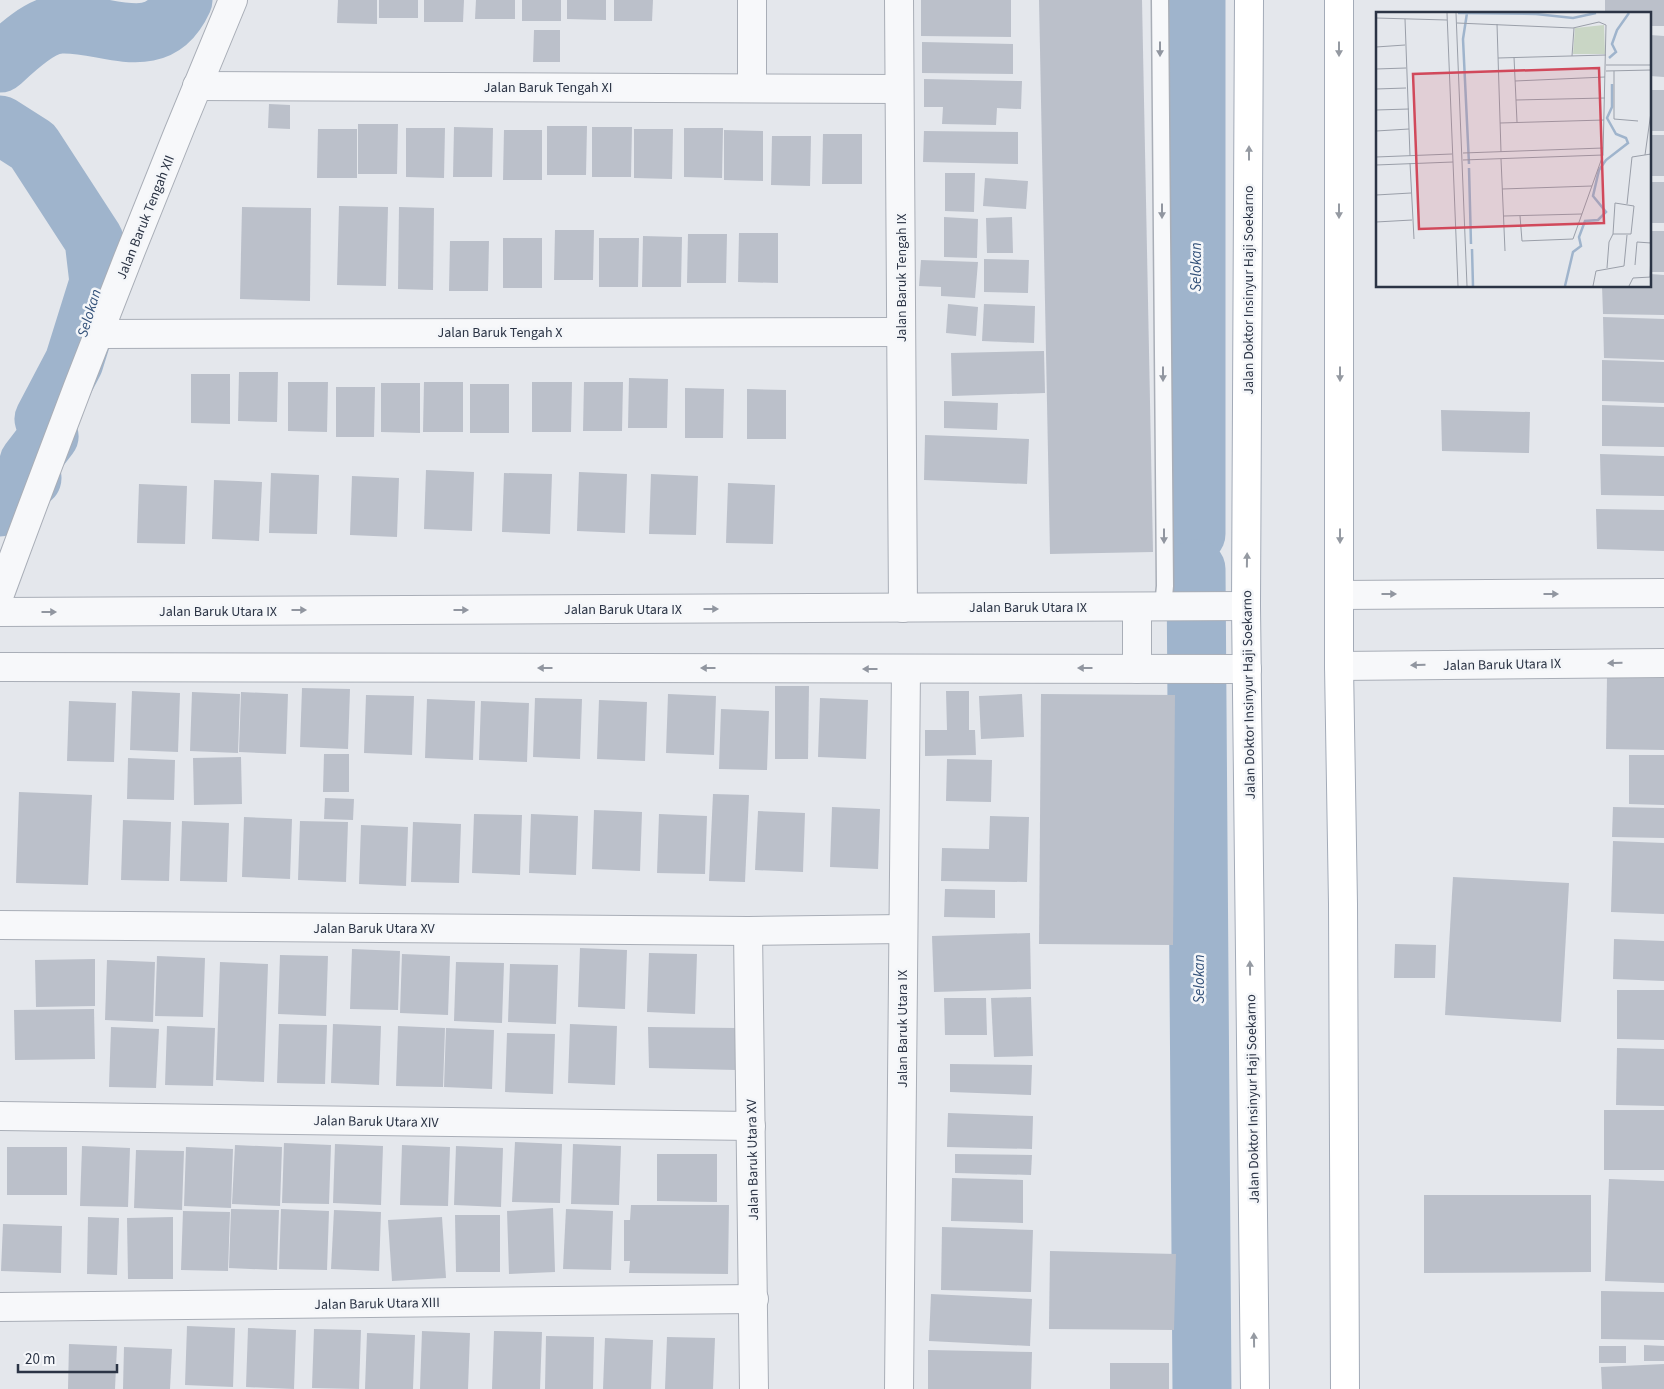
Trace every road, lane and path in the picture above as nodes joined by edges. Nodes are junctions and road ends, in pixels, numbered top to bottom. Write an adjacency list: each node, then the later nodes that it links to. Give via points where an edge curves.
1 (233, 0): 7 (street, Jalan Baruk Tengah XII)
2 (752, 0): 8 (street)
3 (899, 0): 9 (street, Jalan Baruk Tengah IX)
4 (1160, 0): 16 (lane, one-way to 16, via 1164,576)
5 (1249, 0): 15 (main road, Jalan Doktor Insinyur Haji Soekarno, one-way to 5)
6 (1339, 0): 13 (main road, one-way to 13)
7 (197, 86): 8 (street, Jalan Baruk Tengah XI); 11 (street, Jalan Baruk Tengah XII)
8 (752, 88): 9 (street, Jalan Baruk Tengah XI)
9 (899, 89): 10 (street, Jalan Baruk Tengah IX)
10 (901, 332): 11 (street, Jalan Baruk Tengah X); 17 (street, Jalan Baruk Tengah IX)
11 (99, 334): 12 (street, Jalan Baruk Tengah XII)
12 (3, 585)
13 (1340, 594): 14 (street, one-way to 14); 20 (main road)
14 (1664, 594)
15 (1246, 606): 16 (street, Jalan Baruk Utara IX); 24 (main road, Jalan Doktor Insinyur Haji Soekarno)
16 (1160, 607): 17 (street, Jalan Baruk Utara IX); 23 (street)
17 (904, 608): 18 (street, Jalan Baruk Utara IX, one-way to 17)
18 (0, 612)
19 (1664, 663): 20 (street, Jalan Baruk Utara IX, one-way to 20)
20 (1339, 666): 35 (main road)
21 (0, 667): 22 (street, one-way to 21)
22 (906, 669): 23 (street, one-way to 22); 26 (street, Jalan Baruk Utara IX)
23 (1137, 669): 24 (street)
24 (1247, 669): 34 (main road, Jalan Doktor Insinyur Haji Soekarno, one-way to 24)
25 (0, 925): 27 (street, Jalan Baruk Utara XV)
26 (903, 929): 27 (street, Jalan Baruk Utara XV); 33 (street, Jalan Baruk Utara IX)
27 (748, 931): 29 (street, Jalan Baruk Utara XV)
28 (0, 1116): 29 (street, Jalan Baruk Utara XIV)
29 (752, 1126): 30 (street, Jalan Baruk Utara XV)
30 (754, 1299): 31 (street, Jalan Baruk Utara XIII); 32 (street, Jalan Baruk Utara XV)
31 (0, 1307)
32 (754, 1389)
33 (899, 1389)
34 (1255, 1389)
35 (1345, 1389)

